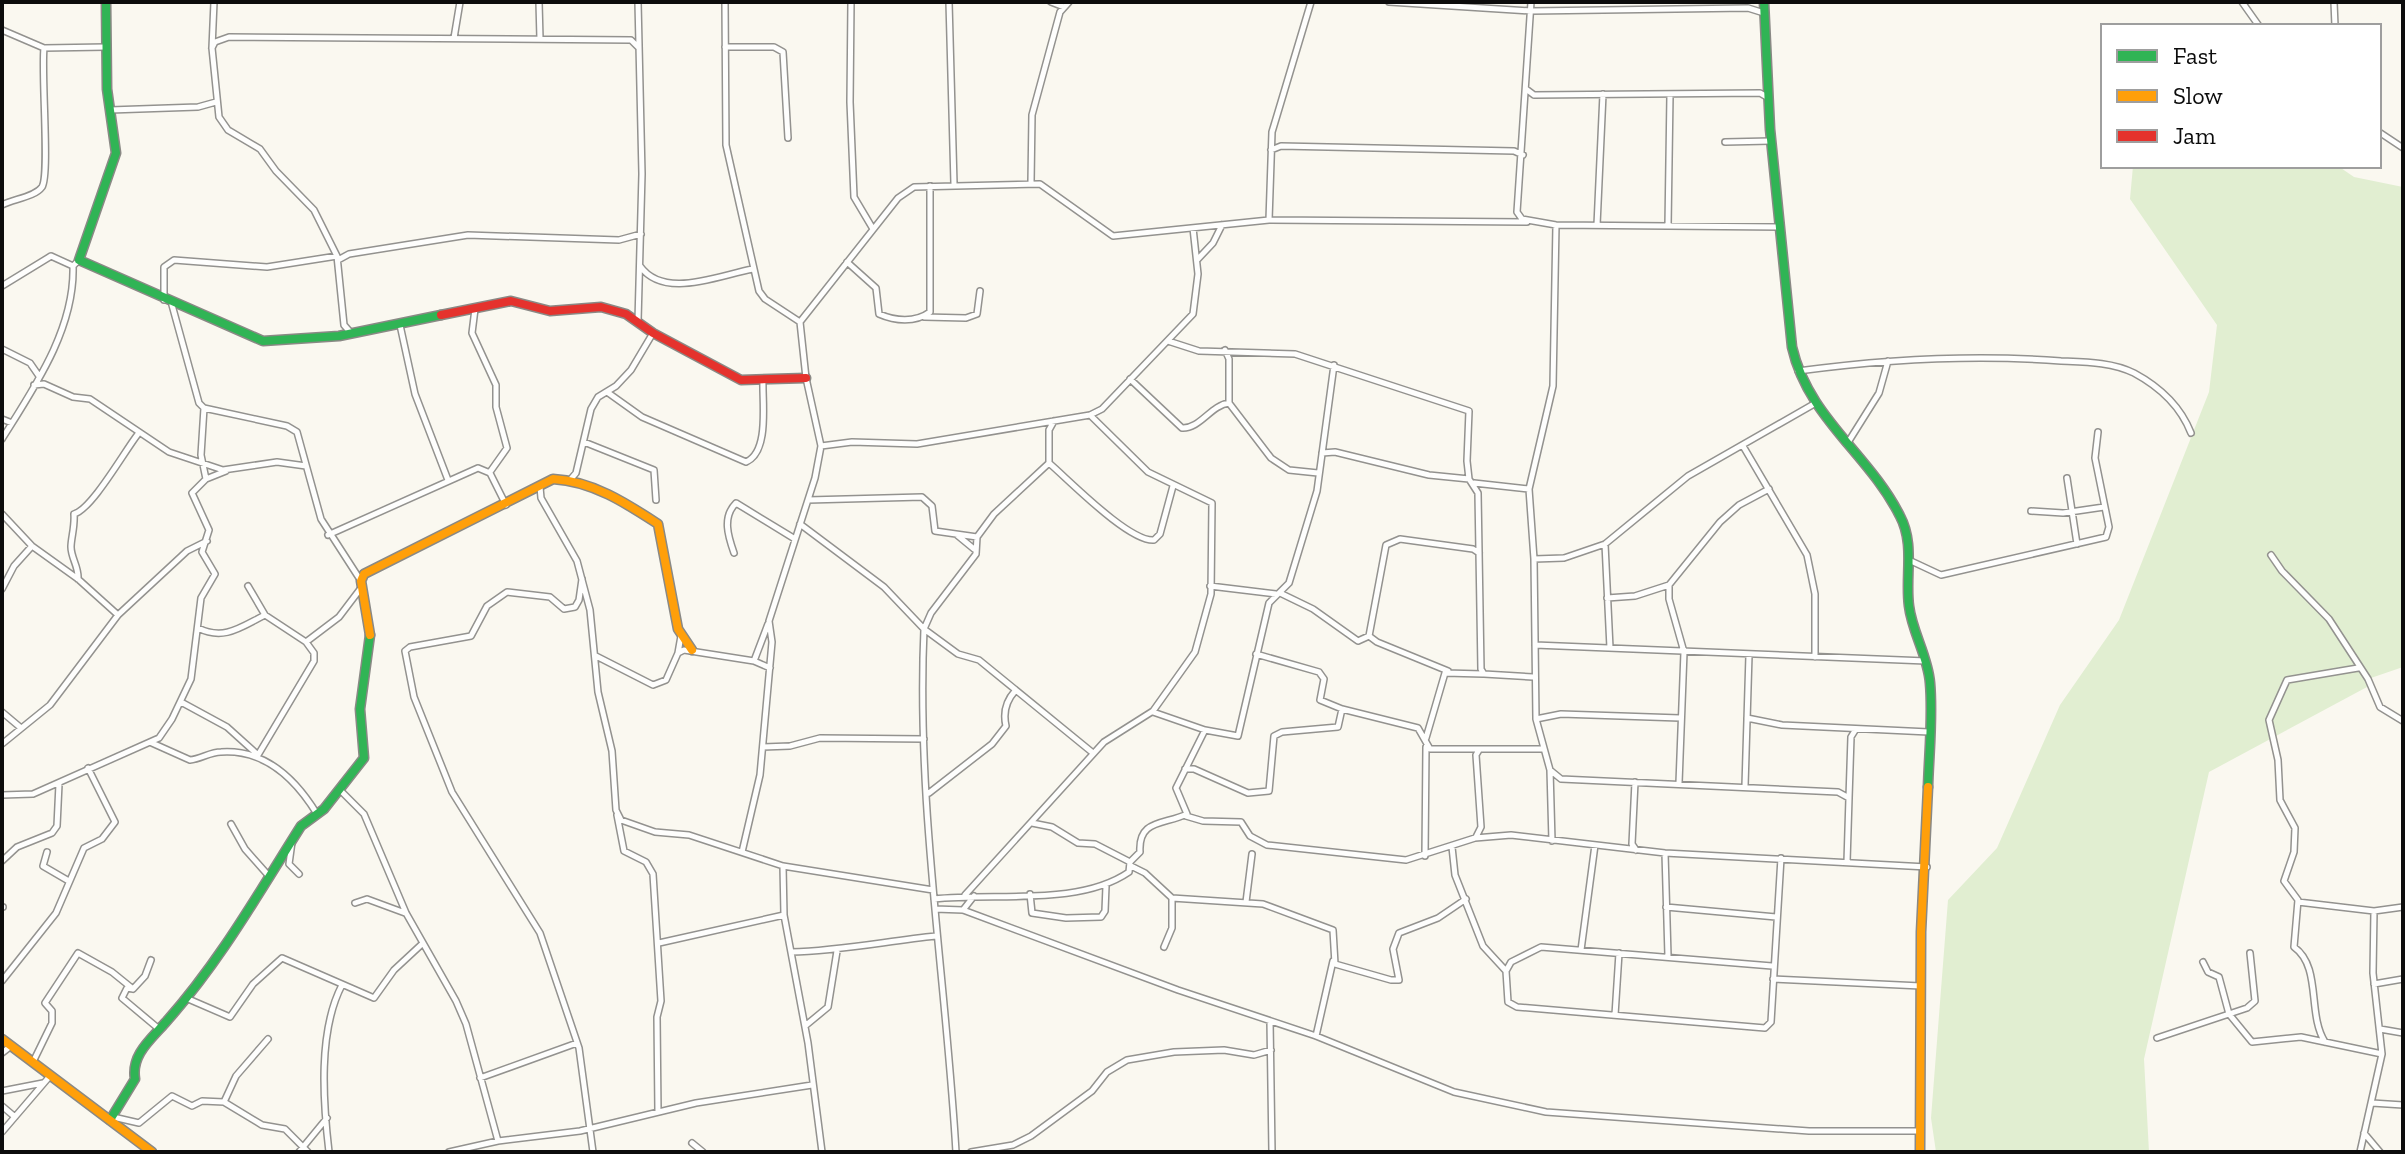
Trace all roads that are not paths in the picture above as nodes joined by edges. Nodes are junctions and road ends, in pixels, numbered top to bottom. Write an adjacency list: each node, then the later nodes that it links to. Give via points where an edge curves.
1 (106, 2): 28 (street)
2 (214, 2): 32 (street)
3 (460, 2): 25 (street)
4 (539, 2): 26 (street)
5 (638, 2): 24 (street)
6 (725, 2): 30 (street)
7 (851, 2): 62 (street, via 854,197)
8 (949, 2): 49 (street)
9 (1051, 2): 16 (street)
10 (1311, 2): 46 (street, via 1282,91)
11 (1389, 2): 19 (street)
12 (1531, 2): 19 (street)
13 (1763, 2): 20 (street)
14 (2242, 2): 21 (street)
15 (2334, 2): 22 (street)
16 (1066, 4): 48 (street, via 1032,115)
17 (1616, 5): 18 (street); 19 (street)
18 (1685, 5): 20 (street)
19 (1531, 11): 33 (street)
20 (1760, 11): 37 (street, via 1768,84)
21 (2258, 24)
22 (2335, 24)
23 (2, 30): 31 (street)
24 (638, 35): 27 (street); 29 (street)
25 (454, 38): 26 (street); 32 (street, via 229,37)
26 (540, 39): 27 (street)
27 (631, 40): 29 (street)
28 (106, 47): 31 (street); 40 (street)
29 (638, 47): 63 (street)
30 (725, 47): 42 (street, via 774,47 783,52); 69 (street, via 726,145)
31 (44, 48): 51 (street, via 46,179 39,191)
32 (212, 48): 39 (street)
33 (1526, 89): 35 (street); 38 (street)
34 (1603, 94): 35 (street); 36 (street); 58 (street)
35 (1534, 95): 38 (street)
36 (1670, 95): 37 (street); 59 (street)
37 (1764, 96): 43 (street)
38 (1526, 101): 47 (street)
39 (216, 102): 40 (street); 64 (street, via 228,130 260,149 314,210)
40 (110, 110): 67 (street, via 116,153)
41 (2381, 133): 45 (street)
42 (788, 138)
43 (1772, 141): 44 (street); 60 (street)
44 (1725, 142)
45 (2403, 148)
46 (1271, 150): 47 (street, via 1281,146); 53 (street)
47 (1523, 155): 52 (street)
48 (1031, 182): 49 (street); 61 (street, via 1049,188 1113,236)
49 (955, 185): 50 (street)
50 (930, 186): 62 (street, via 903,193); 75 (street, via 932,306)
51 (2, 205)
52 (1517, 212): 54 (street); 55 (street)
53 (1269, 220): 54 (street); 56 (street)
54 (1508, 221): 55 (street)
55 (1527, 222): 57 (street)
56 (1222, 225): 61 (street); 65 (street)
57 (1556, 225): 58 (street); 125 (street, via 1553,386)
58 (1597, 225): 59 (street)
59 (1668, 226): 60 (street)
60 (1780, 227): 89 (street)
61 (1193, 228): 65 (street)
62 (873, 229): 66 (street)
63 (641, 234): 64 (street, via 619,240 468,235); 68 (street)
64 (337, 258): 72 (street, via 267,267 174,260 164,267); 79 (street)
65 (1196, 261): 84 (street, via 1193,314)
66 (847, 262): 75 (street, via 876,288 879,314); 78 (street)
67 (76, 263): 70 (street, via 51,256); 72 (street); 90 (street, via 56,344)
68 (639, 265): 69 (street, via 647,274 676,285); 77 (street)
69 (753, 269): 78 (street, via 765,299)
70 (2, 286)
71 (980, 291): 75 (street, via 977,314)
72 (168, 303): 74 (street); 76 (street)
73 (477, 307): 77 (street, via 511,301 550,311 601,307); 80 (street); 116 (street, via 472,333 496,385 507,448)
74 (184, 309): 76 (street); 83 (street, via 263,341)
75 (923, 317)
76 (177, 320): 98 (street, via 195,395)
77 (638, 322): 82 (street)
78 (800, 322): 91 (street)
79 (344, 325): 81 (street); 83 (street)
80 (400, 325): 81 (street); 121 (street, via 415,394)
81 (352, 333): 83 (street)
82 (653, 333): 93 (street, via 741,380); 95 (street, via 631,370)
83 (339, 336)
84 (1168, 341): 86 (street, via 1199,351); 92 (street)
85 (2, 349): 90 (street, via 30,363)
86 (1225, 350): 88 (street, via 1295,354); 96 (street)
87 (1888, 361): 89 (street); 104 (street, via 1976,356 2114,366 2163,391); 108 (street, via 1879,393)
88 (1334, 365): 111 (street); 122 (street, via 1469,411)
89 (1798, 371): 97 (street)
90 (39, 376): 94 (street)
91 (806, 378): 93 (street); 109 (street)
92 (1130, 379): 96 (street, via 1182,428); 99 (street)
93 (763, 380): 95 (street, via 760,447 746,462 642,417)
94 (34, 385): 102 (street); 105 (street, via 90,399)
95 (607, 392): 107 (street, via 591,409)
96 (1229, 403): 117 (street, via 1279,466)
97 (1814, 404): 108 (street); 110 (street)
98 (204, 408): 112 (street); 114 (street, via 287,426 297,432)
99 (1090, 415): 101 (street); 124 (street, via 1140,466)
100 (2, 419): 102 (street)
101 (1054, 421): 109 (street, via 917,444); 113 (street)
102 (12, 423): 106 (street)
103 (2098, 432): 132 (street, via 2095,458)
104 (2191, 433)
105 (138, 434): 112 (street, via 169,452); 153 (street, via 83,512 74,514 71,547)
106 (2, 439)
107 (584, 442): 120 (street); 129 (street, via 654,470)
108 (1847, 444): 152 (street, via 1898,512 1908,534)
109 (821, 446): 130 (street)
110 (1743, 446): 126 (street); 143 (street, via 1674,485)
111 (1322, 453): 117 (street); 122 (street)
112 (202, 462): 115 (street); 119 (street)
113 (1049, 463): 124 (street, via 1130,532 1148,541 1158,538); 139 (street, via 1005,501)
114 (306, 466): 115 (street, via 277,462); 138 (street)
115 (226, 471): 119 (street)
116 (490, 473): 121 (street, via 478,468); 131 (street)
117 (1318, 473): 160 (street, via 1298,558)
118 (2067, 478): 134 (street)
119 (206, 479): 142 (street, via 192,493 209,530)
120 (575, 479): 123 (street, via 553,479); 167 (street, via 658,524)
121 (448, 480): 138 (street)
122 (1471, 481): 125 (street); 141 (street)
123 (540, 486): 127 (street); 128 (street)
124 (1173, 486): 158 (street, via 1202,496 1214,507)
125 (1529, 489): 151 (street)
126 (1769, 489): 156 (street, via 1720,522); 180 (street, via 1813,572)
127 (530, 494): 128 (street); 131 (street)
128 (541, 498): 154 (street, via 572,548)
129 (656, 500)
130 (808, 500): 136 (street); 137 (street, via 922,497 932,506 935,531)
131 (506, 505): 155 (street, via 364,574)
132 (2104, 507): 134 (street); 144 (street, via 2108,534)
133 (2031, 511): 134 (street)
134 (2070, 512): 144 (street)
135 (2, 514): 145 (street)
136 (800, 524): 140 (street); 166 (street, via 884,587)
137 (957, 534): 139 (street); 146 (street)
138 (328, 535): 155 (street)
139 (977, 537): 146 (street)
140 (795, 539): 148 (street, via 736,503 727,529); 164 (street)
141 (1479, 540): 147 (street); 149 (street)
142 (208, 541): 162 (street, via 187,551); 165 (street, via 202,552 215,574 201,598)
143 (1605, 544): 151 (street, via 1564,558); 161 (street)
144 (2077, 544): 152 (street, via 1941,575)
145 (32, 546): 153 (street); 159 (street)
146 (974, 549): 166 (street, via 976,554)
147 (1473, 549): 149 (street); 168 (street, via 1389,542)
148 (734, 553)
149 (1479, 553): 186 (street)
150 (2271, 555): 184 (street, via 2329,619)
151 (1534, 559): 171 (street)
152 (1911, 561): 181 (street, via 1913,630)
153 (78, 579): 162 (street)
154 (582, 579): 179 (street); 309 (street, via 575,607 564,609 550,597 507,592 487,606 471,636 405,651 414,697 452,792 540,933)
155 (361, 584): 169 (street, via 339,617); 222 (street, via 371,630 360,709 364,758)
156 (1669, 585): 161 (street); 170 (street)
157 (248, 586): 163 (street)
158 (1210, 586): 160 (street); 191 (street, via 1200,643)
159 (2, 589)
160 (1279, 594): 168 (street, via 1313,609 1358,641); 177 (street, via 1269,603)
161 (1607, 598): 172 (street)
162 (118, 615): 199 (street, via 50,705)
163 (265, 615): 165 (street, via 226,635); 169 (street)
164 (769, 621): 182 (street); 183 (street)
165 (198, 628): 189 (street, via 191,679)
166 (924, 629): 188 (street, via 958,654 976,658); 206 (street)
167 (681, 636): 173 (street); 176 (street)
168 (1369, 636): 185 (street)
169 (306, 642): 214 (street, via 314,661)
170 (1680, 644): 174 (street); 175 (street)
171 (1535, 645): 172 (street); 187 (street)
172 (1611, 648): 174 (street)
173 (692, 650): 176 (street); 182 (street)
174 (1675, 651): 175 (street)
175 (1684, 652): 178 (street); 193 (street)
176 (678, 653): 179 (street, via 666,680 658,685)
177 (1256, 654): 190 (street, via 1319,672 1324,679 1320,700); 202 (street, via 1238,736)
178 (1749, 655): 180 (street); 194 (street)
179 (595, 656): 227 (street)
180 (1815, 657): 181 (street)
181 (1927, 660): 203 (street)
182 (754, 661): 183 (street)
183 (770, 668): 209 (street)
184 (2358, 668): 196 (street, via 2380,707); 262 (street, via 2291,678 2269,713 2278,791 2295,828 2284,884)
185 (1448, 671): 186 (street); 205 (street)
186 (1484, 674): 187 (street)
187 (1533, 677): 195 (street)
188 (1015, 691): 213 (street); 223 (street, via 1008,698 1006,726 999,736)
189 (181, 702): 207 (street); 214 (street, via 227,727)
190 (1342, 709): 205 (street, via 1418,728); 216 (street, via 1338,727 1274,736 1269,791 1248,793 1194,769)
191 (1153, 711): 202 (street); 213 (street)
192 (2, 712): 199 (street)
193 (1680, 718): 195 (street, via 1561,714); 220 (street)
194 (1747, 718): 197 (street); 198 (street)
195 (1536, 719): 212 (street)
196 (2403, 721)
197 (1755, 722): 198 (street); 200 (street)
198 (1746, 726): 221 (street)
199 (21, 728): 208 (street)
200 (1846, 728): 201 (street); 204 (street)
201 (1857, 729): 203 (street); 204 (street)
202 (1205, 730): 216 (street)
203 (1929, 732): 249 (street)
204 (1851, 737): 225 (street)
205 (1426, 738): 210 (street)
206 (924, 739): 209 (street, via 820,738); 223 (street)
207 (152, 743): 214 (street, via 190,760 217,752); 215 (street)
208 (2, 744)
209 (763, 747): 240 (street)
210 (1426, 747): 211 (street); 243 (street)
211 (1479, 749): 212 (street); 231 (street)
212 (1544, 749): 217 (street)
213 (1093, 753): 229 (street)
214 (258, 755): 226 (street, via 301,790)
215 (88, 768): 219 (street); 252 (street, via 115,822 102,839 84,848)
216 (1184, 770): 228 (street, via 1176,788 1188,812)
217 (1550, 770): 218 (street, via 1561,779); 235 (street)
218 (1635, 782): 220 (street); 238 (street)
219 (59, 783): 224 (street, via 33,794); 245 (street, via 61,810 54,831 17,847)
220 (1679, 783): 221 (street)
221 (1745, 786): 225 (street, via 1838,792)
222 (340, 790): 226 (street); 269 (street, via 364,814)
223 (929, 793): 254 (street)
224 (2, 795)
225 (1849, 798): 246 (street)
226 (317, 814): 234 (street)
227 (617, 814): 240 (street, via 647,830 689,835); 273 (street, via 624,851 646,862 653,874)
228 (1185, 816): 243 (street, via 1241,822 1256,841 1279,847 1406,860); 247 (street, via 1144,830 1140,852)
229 (1032, 823): 247 (street, via 1052,827 1078,843 1095,844); 256 (street)
230 (231, 824): 251 (street)
231 (1481, 827): 232 (street); 233 (street)
232 (1487, 836): 233 (street); 235 (street)
233 (1475, 838): 237 (street)
234 (292, 841): 250 (street, via 289,864); 251 (street)
235 (1552, 841): 236 (street)
236 (1595, 845): 238 (street); 277 (street)
237 (1453, 846): 243 (street); 260 (street, via 1451,863)
238 (1636, 850): 241 (street)
239 (47, 852): 252 (street, via 43,866)
240 (742, 852): 248 (street)
241 (1665, 853): 244 (street); 264 (street)
242 (1252, 854): 261 (street)
243 (1425, 856)
244 (1781, 858): 246 (street); 271 (street)
245 (2, 861)
246 (1847, 862): 249 (street)
247 (1131, 864): 253 (street, via 1129,872); 258 (street)
248 (783, 866): 254 (street); 270 (street)
249 (1927, 867): 294 (street)
250 (299, 874)
251 (268, 875): 296 (street, via 220,956)
252 (67, 880): 291 (street, via 56,913)
253 (1106, 886): 255 (street, via 1081,893); 255 (street, via 1101,917 1032,913)
254 (934, 890): 259 (street)
255 (1030, 894): 257 (street)
256 (965, 895): 257 (street); 259 (street)
257 (974, 896): 267 (street)
258 (1172, 898): 261 (street); 275 (street, via 1172,928)
259 (934, 899): 266 (street)
260 (1466, 899): 283 (street, via 1395,937 1399,980); 284 (street, via 1483,946)
261 (1246, 902): 283 (street, via 1333,930)
262 (2298, 902): 268 (street); 308 (street, via 2294,947 2306,958 2318,1032)
263 (355, 903): 269 (street, via 367,899)
264 (1666, 907): 271 (street); 281 (street)
265 (2403, 907): 268 (street)
266 (935, 909): 267 (street); 272 (street)
267 (963, 910): 299 (street)
268 (2374, 911): 292 (street)
269 (406, 913): 274 (street)
270 (784, 915): 273 (street); 278 (street)
271 (1776, 917): 287 (street)
272 (936, 936): 276 (street, via 860,943); 341 (street)
273 (659, 943): 323 (street)
274 (423, 944): 293 (street, via 394,970 374,998); 315 (street, via 466,1024)
275 (1164, 947)
276 (837, 951): 278 (street); 300 (street, via 828,1007)
277 (1585, 951): 279 (street); 285 (street, via 1534,948)
278 (791, 952): 300 (street)
279 (1619, 953): 281 (street); 298 (street)
280 (2250, 953): 297 (street, via 2255,1001)
281 (1668, 956): 287 (street)
282 (151, 960): 295 (street)
283 (1333, 961): 304 (street)
284 (1498, 961): 285 (street); 288 (street)
285 (1511, 962): 288 (street)
286 (2203, 962): 297 (street, via 2219,977)
287 (1772, 966): 289 (street)
288 (1506, 971): 298 (street, via 1512,1005)
289 (1773, 979): 294 (street); 298 (street, via 1771,1022 1765,1028)
290 (2403, 979): 292 (street)
291 (2, 981)
292 (2374, 984): 302 (street)
293 (342, 985): 296 (street, via 282,958 253,984 230,1017); 325 (street, via 332,1004 327,1040)
294 (1921, 986): 328 (street)
295 (133, 989): 301 (street, via 127,988 122,998); 314 (street, via 78,953 45,1003 52,1023)
296 (185, 998): 301 (street)
297 (2229, 1014): 305 (street); 308 (street, via 2252,1042 2301,1037)
298 (1615, 1015)
299 (1270, 1021): 304 (street); 311 (street)
300 (805, 1026): 317 (street)
301 (159, 1029): 326 (street, via 133,1066 135,1079)
302 (2380, 1029): 303 (street); 313 (street)
303 (2403, 1033)
304 (1316, 1036): 328 (street, via 1454,1092 1546,1112 1809,1131)
305 (2157, 1038)
306 (2, 1039): 310 (street)
307 (268, 1039): 319 (street, via 236,1076)
308 (2325, 1042): 313 (street)
309 (577, 1043): 315 (street); 327 (street, via 588,1097)
310 (11, 1046): 312 (street); 314 (street)
311 (1271, 1050): 342 (street, via 1254,1055 1174,1052 1127,1060 1031,1136 1013,1145); 343 (street)
312 (2, 1053)
313 (2382, 1054): 320 (street)
314 (33, 1062): 316 (street)
315 (480, 1078): 331 (street)
316 (47, 1079): 318 (street); 324 (street); 326 (street)
317 (812, 1085): 323 (street); 340 (street)
318 (2, 1091)
319 (224, 1102): 326 (street, via 192,1106 172,1096 139,1123); 334 (street, via 262,1125 285,1129)
320 (2372, 1103): 321 (street); 330 (street)
321 (2403, 1105)
322 (2, 1106): 324 (street)
323 (658, 1112): 327 (street)
324 (15, 1117): 329 (street)
325 (327, 1117): 334 (street); 335 (street)
326 (111, 1118): 333 (street)
327 (588, 1130): 331 (street); 338 (street)
328 (1920, 1131): 344 (street)
329 (2, 1132)
330 (2364, 1133): 345 (street); 346 (street)
331 (497, 1142): 336 (street); 337 (street)
332 (692, 1143): 339 (street)
333 (146, 1150)
334 (303, 1151)
335 (329, 1152)
336 (449, 1152)
337 (501, 1152)
338 (593, 1152)
339 (703, 1152)
340 (822, 1152)
341 (956, 1152)
342 (971, 1152)
343 (1272, 1152)
344 (1920, 1152)
345 (2360, 1152)
346 (2380, 1152)

